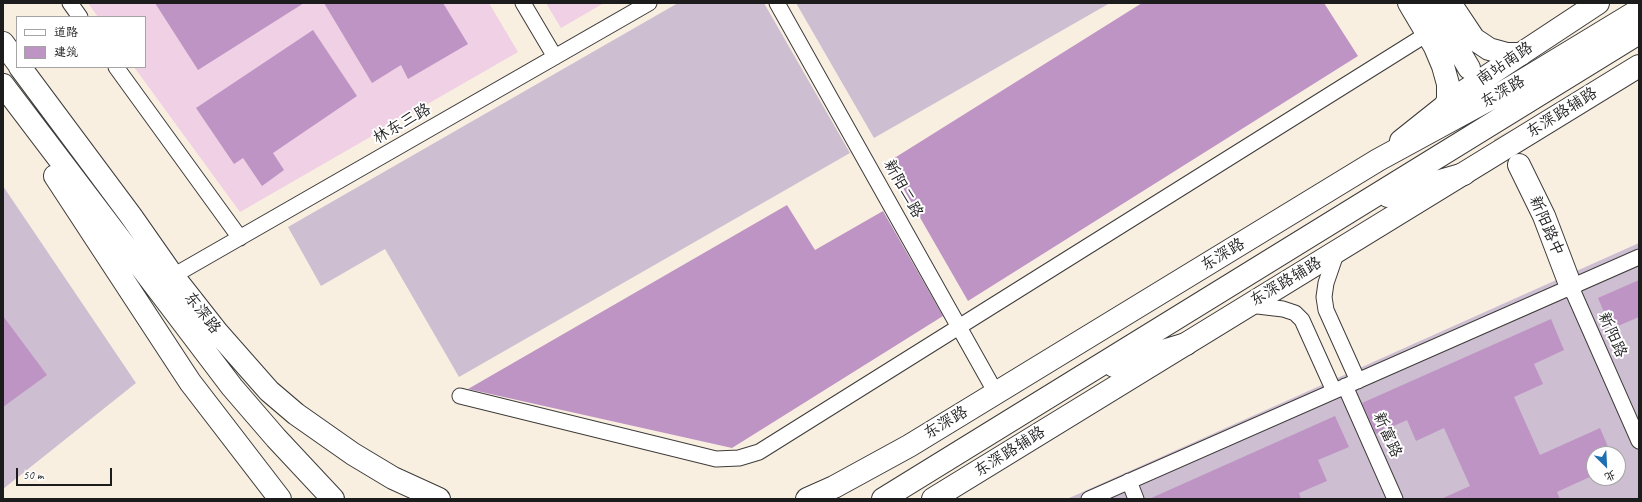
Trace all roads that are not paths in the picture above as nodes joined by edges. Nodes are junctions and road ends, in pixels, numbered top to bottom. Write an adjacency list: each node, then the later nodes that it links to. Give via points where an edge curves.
1 (70, 3): 10 (street)
2 (523, 3): 15 (street)
3 (649, 3): 15 (street, 林东三路)
4 (777, 3): 34 (street, 新阳二路)
5 (1409, 3): 12 (main road)
6 (1431, 3): 20 (main road)
7 (1450, 3): 14 (main road, via 1474,39 1489,49 1507,54)
8 (1598, 3): 14 (main road, 南站南路)
9 (1639, 10): 11 (main road, 东深路)
10 (79, 16)
11 (1630, 31): 24 (main road, 东深路, via 1518,84); 27 (main road, 东深路, via 1536,98)
12 (1427, 34): 23 (main road, via 1448,84 1448,100); 34 (street)
13 (3, 43): 16 (main road)
14 (1521, 54): 23 (main road, 南站南路)
15 (555, 57): 28 (street, 林东三路)
16 (16, 61)
17 (1639, 66): 26 (main road, 东深路辅路)
18 (21, 68): 31 (main road, 东深路)
19 (117, 68): 28 (street)
20 (1469, 68)
21 (3, 85): 43 (main road, 东深路, via 232,387)
22 (6, 100): 42 (main road, via 190,382)
23 (1445, 106): 24 (main road, 南站南路)
24 (1378, 160): 38 (main road, 东深路)
25 (1519, 165): 32 (main road, 新阳路中, via 1544,216)
26 (1464, 174): 27 (main road); 29 (main road, 东深路辅路)
27 (1360, 204): 36 (main road, 东深路)
28 (240, 238): 31 (street, 林东三路)
29 (1337, 251): 33 (main road, 东深路辅路); 37 (street, via 1324,297)
30 (1639, 257): 32 (street)
31 (173, 276): 44 (main road, 东深路, via 244,365 269,391 353,454 393,478)
32 (1571, 287): 37 (street); 40 (street, 新阳路)
33 (1249, 305): 35 (main road, 东深路辅路); 37 (street, via 1296,313)
34 (960, 327): 38 (street, 新阳二路); 39 (street, via 759,452 739,458 716,459)
35 (1186, 344): 36 (main road); 47 (main road, 东深路辅路)
36 (1084, 375): 46 (main road, 东深路)
37 (1346, 386): 41 (street); 50 (street, 新富路)
38 (996, 393): 45 (main road, 东深路, via 909,446)
39 (460, 396)
40 (1639, 441)
41 (1129, 482): 48 (street); 49 (street)
42 (280, 499)
43 (333, 499)
44 (439, 499)
45 (807, 499)
46 (883, 499)
47 (934, 499)
48 (1089, 499)
49 (1136, 499)
50 (1395, 499)

